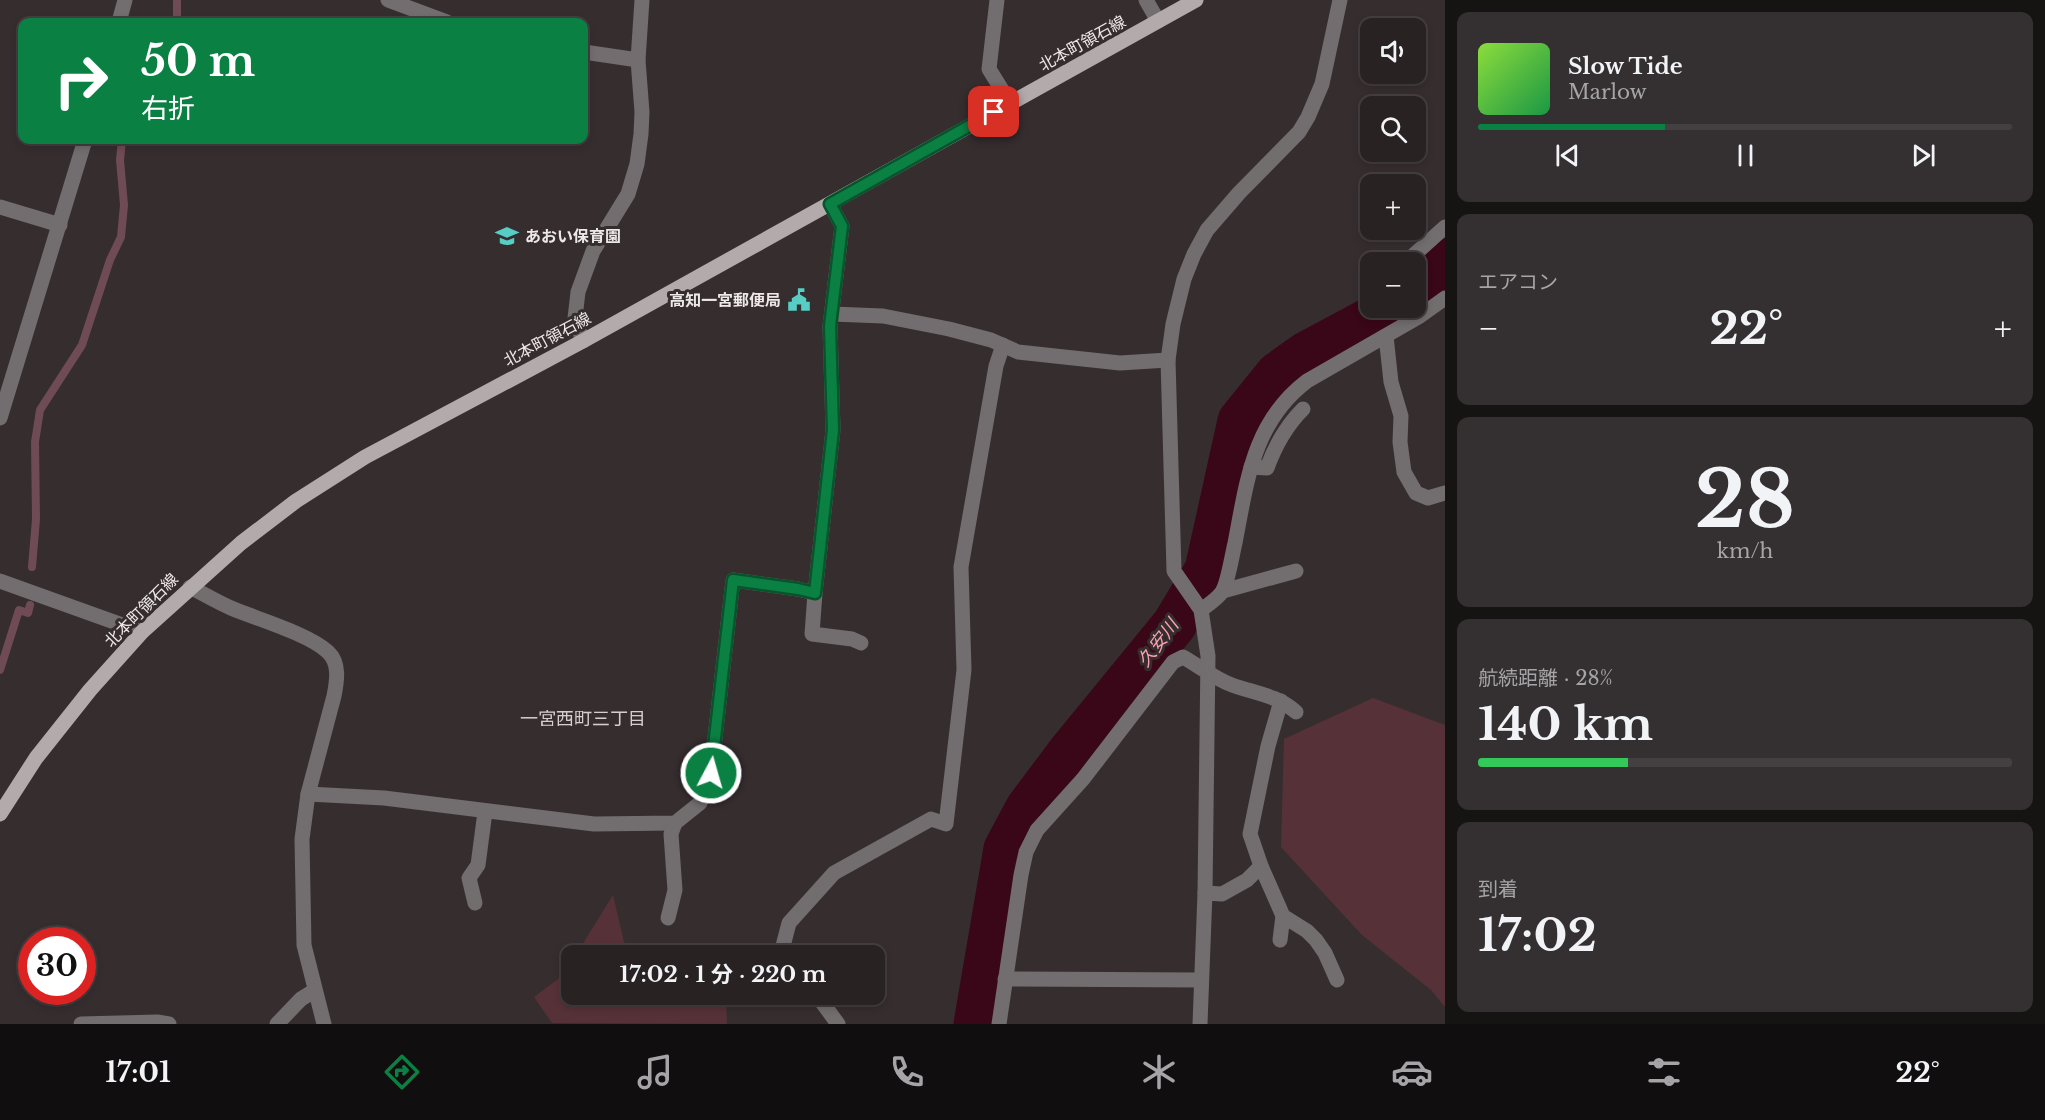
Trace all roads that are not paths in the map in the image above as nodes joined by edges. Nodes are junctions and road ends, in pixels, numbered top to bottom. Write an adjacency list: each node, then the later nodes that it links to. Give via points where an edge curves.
1 (125, 0): 8 (street)
2 (388, 0): 9 (street)
3 (642, 0): 12 (street)
4 (997, 0): 13 (street, via 989,69)
5 (1146, 0): 10 (street)
6 (1196, 0): 10 (main road, 北本町領石線)
7 (1340, 0): 25 (street, via 1322,84 1308,117 1207,230 1194,254 1184,279)
8 (120, 18)
9 (436, 18)
10 (1158, 21): 13 (main road, 北本町領石線)
11 (588, 53): 12 (street)
12 (638, 60): 23 (street, via 642,112 635,171 628,194 594,251 578,292 575,318)
13 (1010, 103): 15 (main road, 北本町領石線)
14 (84, 144): 17 (street)
15 (830, 204): 21 (street, via 842,226); 23 (main road, 北本町領石線)
16 (0, 207): 17 (street)
17 (60, 225): 27 (street)
18 (1445, 227): 19 (street)
19 (1417, 252)
20 (1445, 298): 22 (street)
21 (832, 314): 24 (street, via 883,316); 34 (street, via 833,430)
22 (1386, 336): 28 (street, via 1293,391 1260,439); 29 (street, via 1391,382 1401,416 1404,472 1416,493 1428,498)
23 (583, 341): 32 (main road, 北本町領石線, via 365,457 296,501)
24 (1003, 345): 25 (street, via 1018,352 1120,363); 51 (street, via 961,567 964,670 946,824 931,819 834,873 789,923)
25 (1168, 360): 35 (street, via 1174,571)
26 (1303, 409): 28 (street, via 1274,450 1267,468)
27 (0, 418)
28 (1251, 468): 33 (street)
29 (1445, 493)
30 (1296, 571): 33 (street)
31 (0, 581): 36 (street)
32 (190, 587): 36 (main road, 北本町領石線); 41 (street, via 230,608 312,641 330,653 337,681)
33 (1223, 591): 35 (street)
34 (815, 593): 37 (street, via 812,634); 44 (street, via 733,580 711,773 700,802)
35 (1201, 610): 38 (street)
36 (142, 632): 43 (main road, 北本町領石線, via 36,758)
37 (861, 643)
38 (1208, 671): 39 (street, via 1231,685); 46 (street); 52 (street, via 1183,657 1173,662 1083,779 1037,830 1021,875)
39 (1281, 700): 40 (street); 45 (street, via 1250,834)
40 (1296, 712)
41 (308, 794): 42 (street, via 384,798); 55 (street, via 302,839 304,945)
42 (485, 812): 44 (street, via 594,824); 47 (street, via 478,865 469,878)
43 (0, 814)
44 (675, 823): 49 (street, via 671,834 675,890)
45 (1261, 866): 46 (street, via 1247,880 1222,894); 48 (street)
46 (1205, 892): 53 (street)
47 (475, 903)
48 (1283, 916): 50 (street); 54 (street, via 1316,940)
49 (668, 918)
50 (1280, 940)
51 (783, 945)
52 (1005, 979): 53 (street); 62 (street)
53 (1201, 980): 63 (street)
54 (1336, 980)
55 (315, 991): 59 (street, via 301,999); 60 (street)
56 (824, 1005): 61 (street)
57 (81, 1024): 58 (street)
58 (169, 1024)
59 (277, 1024)
60 (324, 1024)
61 (838, 1024)
62 (999, 1024)
63 (1200, 1024)

